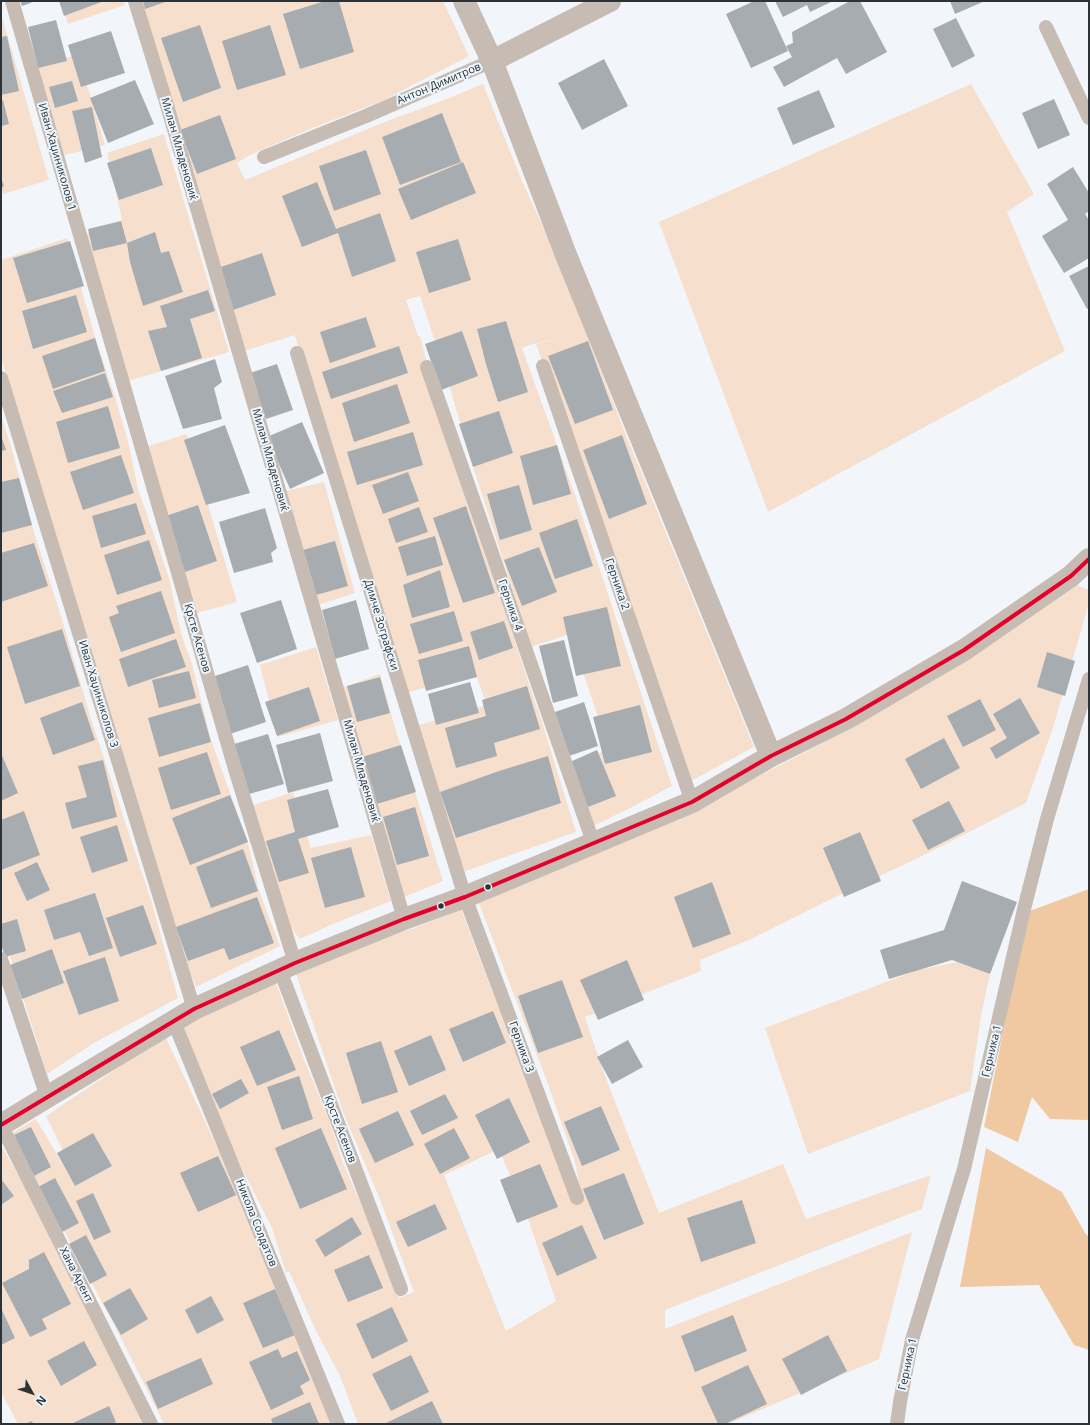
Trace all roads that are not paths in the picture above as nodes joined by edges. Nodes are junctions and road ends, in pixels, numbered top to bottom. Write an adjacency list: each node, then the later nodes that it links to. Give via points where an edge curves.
1 (12, 1): 9 (lane, Иван Хаџиниколов 1)
2 (135, 1): 20 (lane, Милан Младеновиќ)
3 (464, 1): 6 (street)
4 (610, 1): 6 (street, Антон Димитров)
5 (1046, 27): 7 (lane)
6 (492, 61): 8 (lane, Антон Димитров); 16 (street, via 566,255)
7 (1089, 118)
8 (264, 157)
9 (102, 312): 22 (lane, Крсте Асенов, via 235,769)
10 (297, 353): 19 (lane, Димче Зографски)
11 (543, 366): 17 (lane, Герника 2)
12 (428, 367): 18 (lane, Герника 4)
13 (1, 378): 23 (lane, Иван Хаџиниколов 3)
14 (1089, 559): 16 (street, via 1071,576 964,650 846,719)
15 (1089, 679): 31 (lane, Герника 1, via 1047,819 964,1169 912,1340)
16 (771, 756): 17 (street)
17 (692, 802): 18 (street)
18 (592, 842): 19 (street)
19 (466, 897): 20 (street); 27 (lane, Герника 3)
20 (404, 919): 22 (street)
21 (1, 959): 25 (lane)
22 (288, 966): 23 (street); 28 (lane, Крсте Асенов)
23 (194, 1009): 24 (street)
24 (174, 1022): 25 (street); 30 (lane, Никола Солдатов)
25 (47, 1097): 26 (street)
26 (1, 1125): 29 (lane, Хана Арент)
27 (577, 1198)
28 (401, 1289)
29 (151, 1424)
30 (338, 1424)
31 (897, 1424)

